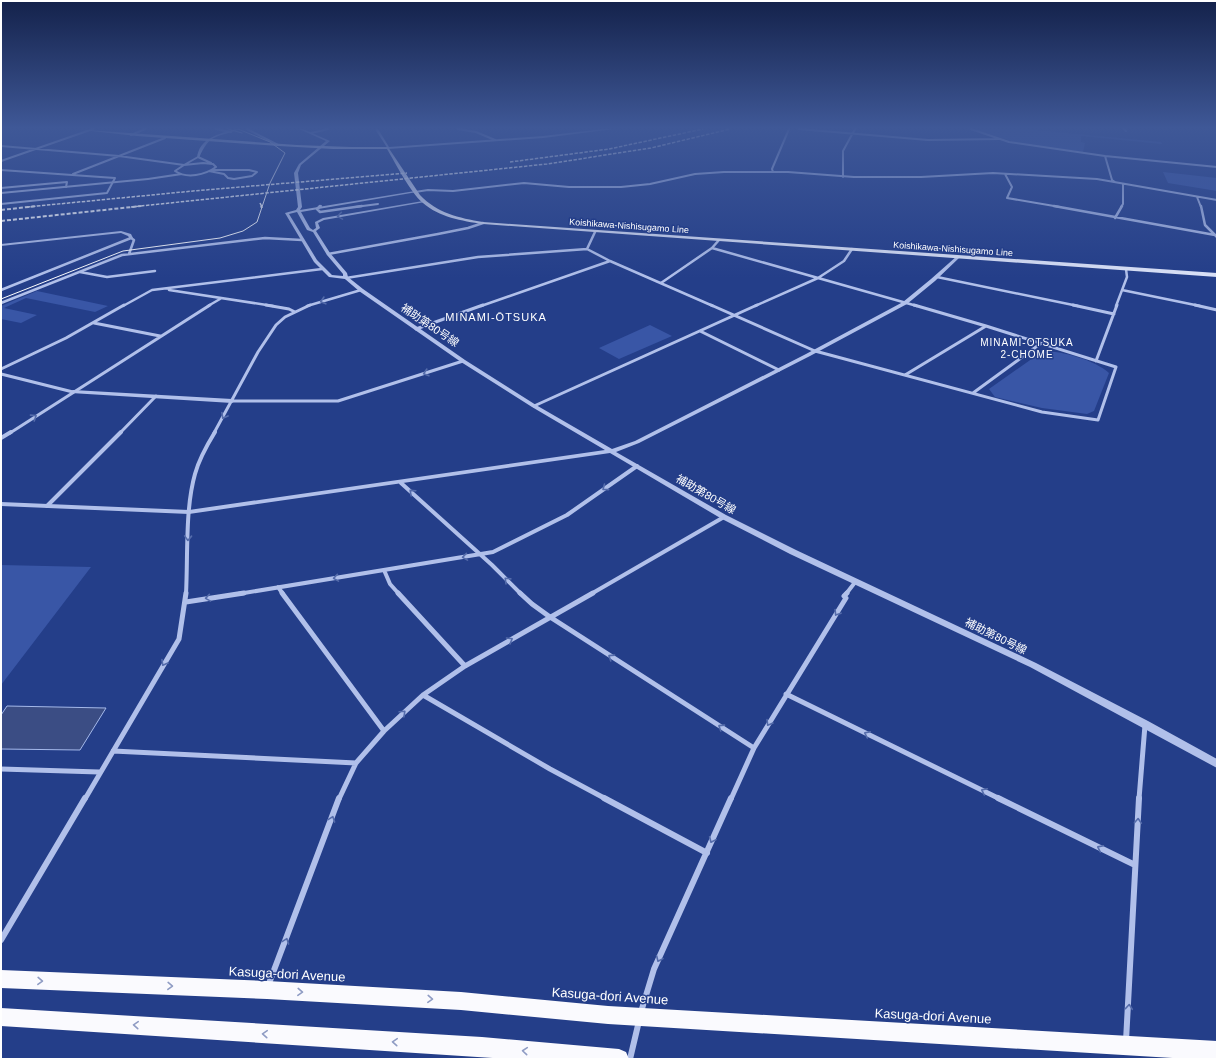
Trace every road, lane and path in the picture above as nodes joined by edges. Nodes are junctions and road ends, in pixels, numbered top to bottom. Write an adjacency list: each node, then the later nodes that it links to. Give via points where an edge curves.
1 (115, 178): 9 (street)
2 (154, 178): 9 (street)
3 (297, 178): 23 (street, 補助第80号線, via 300,207)
4 (407, 178): 14 (main road, Koishikawa-Nishisugamo Line)
5 (675, 178): 14 (street, via 650,184 621,186 569,187 524,183 453,191)
6 (1007, 178): 26 (street, via 1012,187 1007,198)
7 (1088, 178): 10 (street)
8 (1112, 178): 10 (street)
9 (114, 182): 12 (street); 20 (street, via 107,193)
10 (1115, 182): 11 (street)
11 (1123, 184): 16 (street); 26 (street, via 1123,204)
12 (66, 187): 13 (street, via 66,182); 15 (street)
13 (1, 188)
14 (415, 192): 17 (street); 19 (main road, Koishikawa-Nishisugamo Line)
15 (1, 193)
16 (1197, 197): 18 (street); 31 (street, via 1204,225)
17 (363, 200): 21 (street); 22 (street)
18 (1217, 200)
19 (424, 202): 24 (street); 28 (main road, Koishikawa-Nishisugamo Line, via 447,214)
20 (1, 204)
21 (378, 204): 22 (street, via 325,212 317,209); 24 (street, via 379,207)
22 (321, 206): 23 (street)
23 (298, 210): 25 (street, 補助第80号線); 33 (street, via 287,214)
24 (375, 210): 27 (street, one-way to 27)
25 (301, 218): 27 (street); 29 (street, 補助第80号線, via 308,229)
26 (1116, 218): 31 (street)
27 (323, 219): 29 (street, via 316,223 318,228)
28 (482, 223): 30 (main road, Koishikawa-Nishisugamo Line); 40 (street, via 468,228)
29 (314, 231): 40 (street, 補助第80号線)
30 (595, 232): 34 (main road, Koishikawa-Nishisugamo Line); 37 (street)
31 (1216, 236)
32 (131, 238): 35 (street, via 130,235 121,232); 39 (street, via 134,240); 53 (street)
33 (302, 240): 39 (street, via 265,238); 43 (street)
34 (719, 240): 36 (street); 38 (main road, Koishikawa-Nishisugamo Line)
35 (1, 245)
36 (712, 248): 50 (street); 51 (street)
37 (587, 249): 42 (street); 49 (street, via 478,257)
38 (852, 250): 41 (main road, Koishikawa-Nishisugamo Line); 50 (street, via 844,261)
39 (129, 254): 46 (street)
40 (328, 254): 49 (street, 補助第80号線)
41 (958, 257): 44 (main road, Koishikawa-Nishisugamo Line); 48 (street)
42 (610, 261): 51 (street); 65 (street)
43 (322, 269): 49 (street, via 331,276); 52 (street)
44 (1126, 269): 47 (main road, Koishikawa-Nishisugamo Line); 55 (street, via 1127,277)
45 (155, 271): 46 (street, via 107,277)
46 (79, 272): 57 (street)
47 (1217, 275)
48 (937, 277): 58 (street); 61 (street)
49 (346, 278): 54 (street, 補助第80号線)
50 (818, 278): 58 (street); 62 (street)
51 (661, 284): 62 (street)
52 (165, 289): 56 (street); 63 (street, via 152,290)
53 (1, 290)
54 (360, 290): 60 (street, one-way to 60); 65 (street, 補助第80号線)
55 (1122, 290): 59 (street); 61 (street)
56 (220, 299): 60 (street, via 290,309); 67 (street)
57 (1, 303)
58 (905, 303): 64 (street); 69 (street)
59 (1217, 310)
60 (295, 312): 79 (street, via 276,325 268,336)
61 (1114, 314): 71 (street)
62 (735, 316): 66 (street); 69 (street)
63 (94, 323): 67 (street); 72 (street)
64 (986, 326): 68 (street); 75 (street)
65 (416, 329): 70 (street, 補助第80号線)
66 (700, 332): 73 (street); 80 (street)
67 (160, 336): 76 (street)
68 (1040, 344): 71 (street); 77 (street)
69 (815, 351): 73 (street); 75 (street)
70 (463, 361): 79 (street, one-way to 79, via 338,401); 80 (street, 補助第80号線)
71 (1096, 361): 77 (street, via 1116,367 1098,420 1042,412)
72 (1, 369)
73 (779, 370): 82 (street, via 637,442)
74 (1, 374): 76 (street)
75 (905, 375): 77 (street)
76 (73, 392): 78 (street); 81 (street, one-way to 76)
77 (973, 393)
78 (156, 396): 79 (street); 86 (street)
79 (232, 401): 87 (street, one-way to 87, via 205,449 195,474)
80 (534, 406): 82 (street, 補助第80号線)
81 (1, 438)
82 (612, 451): 83 (street, 補助第80号線); 84 (street)
83 (637, 466): 88 (street, 補助第80号線); 89 (street, one-way to 89, via 567,515 493,552)
84 (401, 482): 87 (street); 89 (street, one-way to 84)
85 (1, 504): 86 (street)
86 (47, 506): 87 (street)
87 (189, 512): 93 (street, one-way to 93)
88 (724, 517): 91 (street, 補助第80号線); 94 (street)
89 (480, 554): 90 (street, one-way to 90); 94 (street, one-way to 89, via 532,604)
90 (384, 570): 92 (street, one-way to 92); 95 (street, via 390,584)
91 (856, 581): 96 (street, one-way to 96, via 844,596 846,598); 98 (street, 補助第80号線, via 1032,665)
92 (278, 587): 93 (street, one-way to 93); 99 (street)
93 (186, 602): 101 (street, one-way to 101, via 179,638)
94 (550, 617): 95 (street, one-way to 94); 100 (street, one-way to 94)
95 (465, 666): 97 (street)
96 (786, 694): 100 (street, one-way to 100); 107 (street, one-way to 96)
97 (423, 695): 99 (street, one-way to 97); 106 (street, via 550,769)
98 (1145, 724): 103 (street, 補助第80号線); 107 (street, one-way to 98)
99 (384, 731): 102 (street)
100 (754, 748): 106 (street, one-way to 106)
101 (113, 751): 102 (street); 105 (street)
102 (356, 762): 110 (street, one-way to 102, via 340,796)
103 (1217, 764)
104 (1, 769): 105 (street)
105 (99, 772): 108 (street)
106 (707, 853): 112 (street, one-way to 112, via 654,969)
107 (1135, 865): 113 (street, one-way to 107)
108 (1, 940)
109 (1, 979): 110 (highway, Kasuga-dori Avenue, one-way to 110)
110 (267, 990): 112 (highway, Kasuga-dori Avenue, one-way to 112, via 461,1001)
111 (1, 1017): 115 (highway, one-way to 111, via 482,1047)
112 (640, 1017): 113 (highway, Kasuga-dori Avenue); 116 (street)
113 (1126, 1046): 114 (highway, Kasuga-dori Avenue)
114 (1217, 1051)
115 (619, 1059)
116 (630, 1059)

